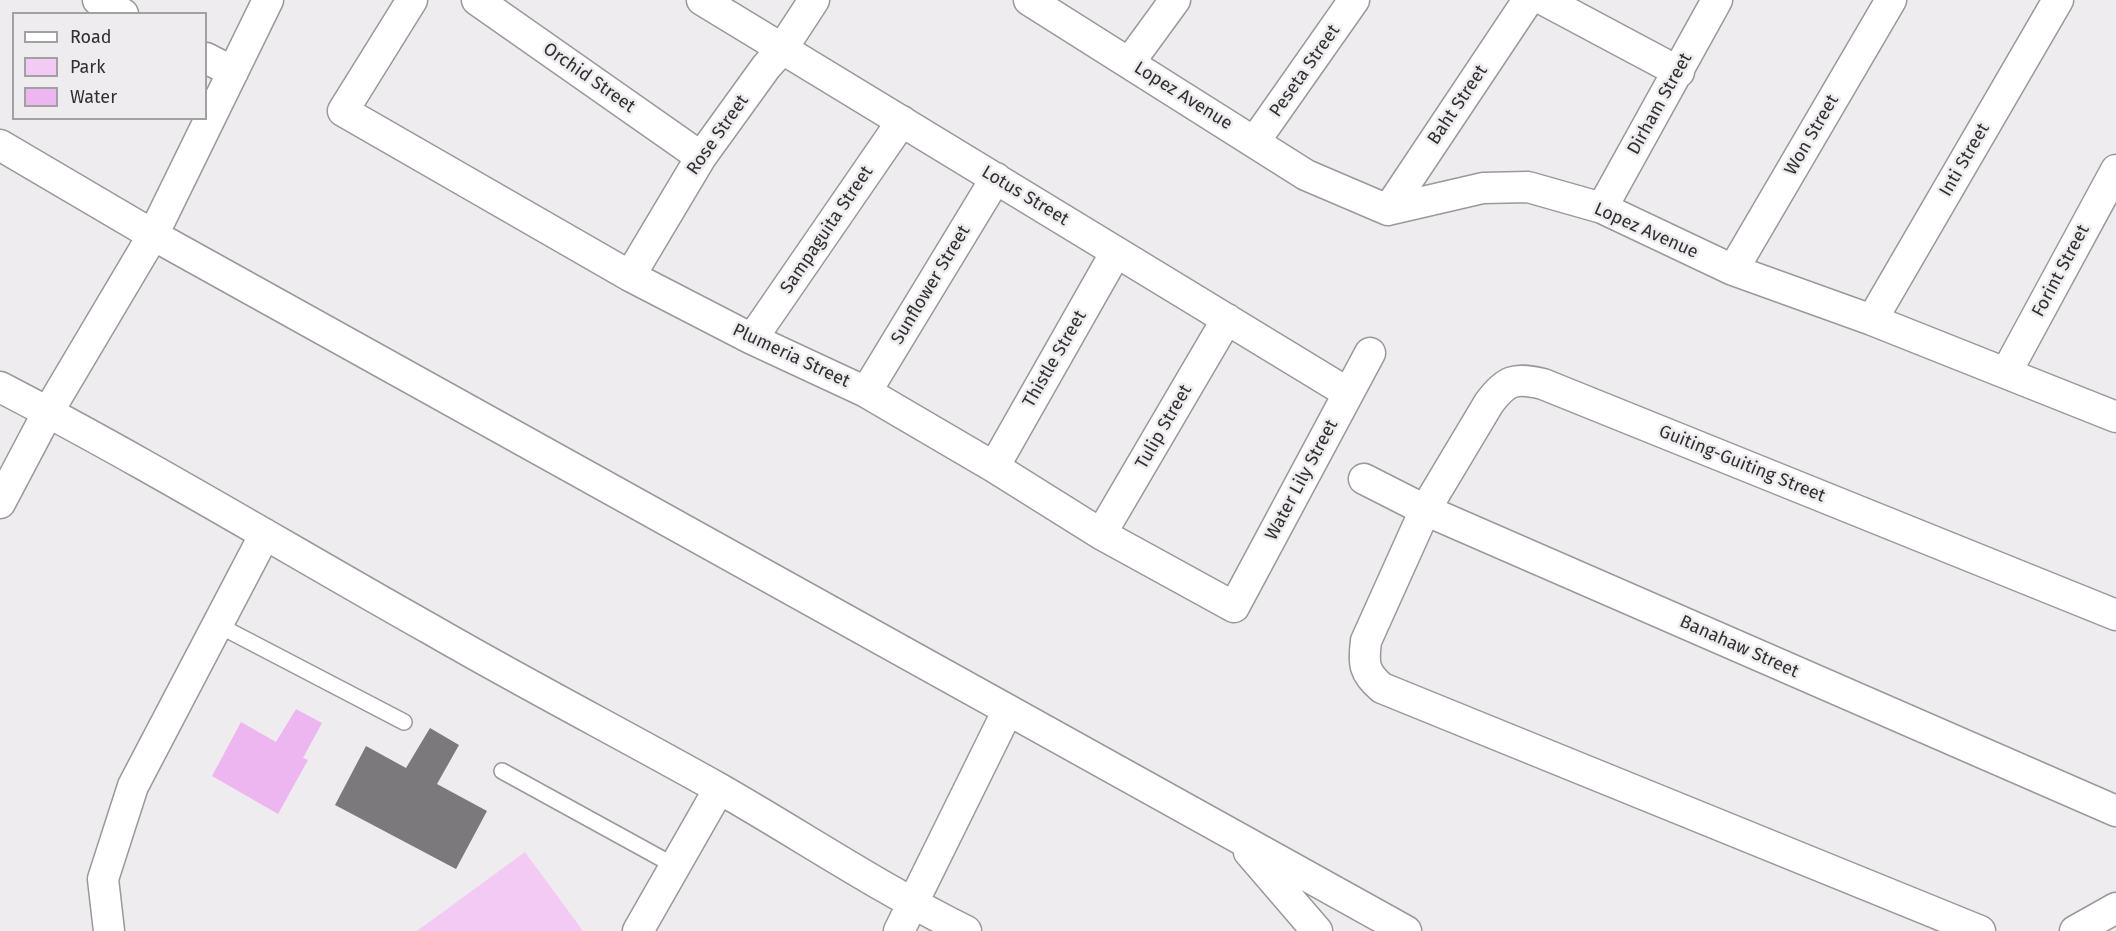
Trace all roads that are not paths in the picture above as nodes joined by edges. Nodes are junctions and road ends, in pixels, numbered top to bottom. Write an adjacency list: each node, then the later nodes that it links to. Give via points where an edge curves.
1 (98, 0): 15 (street)
2 (268, 0): 19 (street)
3 (412, 0): 32 (street, Plumeria Street, via 344,111)
4 (477, 0): 24 (street, Orchid Street)
5 (702, 0): 16 (street, Lotus Street)
6 (814, 0): 16 (street, Rose Street)
7 (1029, 0): 18 (street, Lopez Avenue)
8 (1175, 0): 18 (street)
9 (1354, 0): 22 (street, Peseta Street)
10 (1528, 0): 28 (street, Baht Street)
11 (1544, 0): 20 (street)
12 (1717, 0): 20 (street, Dirham Street)
13 (1891, 0): 31 (street, Won Street)
14 (2058, 0): 34 (street, Inti Street)
15 (119, 12)
16 (782, 49): 21 (street, Lotus Street); 24 (street, Rose Street)
17 (207, 59): 19 (street)
18 (1129, 63): 22 (street, Lopez Avenue)
19 (232, 72): 29 (street)
20 (1679, 72): 27 (street, Dirham Street)
21 (902, 121): 26 (street, Lotus Street); 35 (street, Sampaguita Street)
22 (1255, 141): 28 (street, Lopez Avenue, via 1306,175)
23 (0, 145): 29 (street)
24 (701, 157): 32 (street, Rose Street)
25 (2116, 170): 37 (street, Forint Street)
26 (996, 178): 30 (street, Lotus Street); 39 (street, Sunflower Street)
27 (1602, 208): 28 (street, Lopez Avenue, via 1528,187 1483,188); 31 (street, Lopez Avenue)
28 (1388, 210)
29 (153, 235): 41 (street); 52 (street)
30 (1116, 252): 33 (street, Lotus Street); 43 (street, Thistle Street)
31 (1733, 270): 34 (street, Lopez Avenue)
32 (630, 276): 35 (street, Plumeria Street)
33 (1227, 319): 40 (street, Lotus Street); 48 (street, Tulip Street)
34 (1872, 320): 37 (street, Lopez Avenue)
35 (752, 339): 39 (street, Plumeria Street)
36 (1370, 353): 40 (street, Water Lily Street)
37 (2006, 373): 42 (street, Lopez Avenue)
38 (0, 387): 41 (street)
39 (866, 392): 43 (street, Plumeria Street)
40 (1348, 393): 49 (street, Water Lily Street)
41 (48, 412): 45 (street); 47 (street)
42 (2116, 417)
43 (994, 467): 48 (street, Plumeria Street)
44 (1364, 479): 46 (street, Banahaw Street)
45 (0, 503)
46 (1425, 510): 50 (street, Guiting-Guiting Street, via 1498,390 1511,381 1527,380); 56 (street, Banahaw Street); 67 (street, Guiting-Guiting Street, via 1366,641 1364,659 1369,678 1382,688)
47 (265, 534): 51 (street); 55 (street)
48 (1101, 534): 49 (street, Plumeria Street)
49 (1234, 607)
50 (2116, 615)
51 (218, 625): 53 (lane); 61 (street, via 134,786 103,879)
52 (1008, 710): 57 (street); 59 (street)
53 (404, 722)
54 (502, 771): 58 (lane)
55 (719, 789): 58 (street); 59 (street)
56 (2116, 811)
57 (1236, 836): 65 (street); 66 (street)
58 (675, 866): 62 (street)
59 (913, 905): 63 (street); 64 (street)
60 (2116, 908): 68 (street)
61 (109, 931)
62 (638, 931)
63 (899, 931)
64 (966, 931)
65 (1317, 931)
66 (1406, 931)
67 (1980, 931)
68 (2075, 931)

